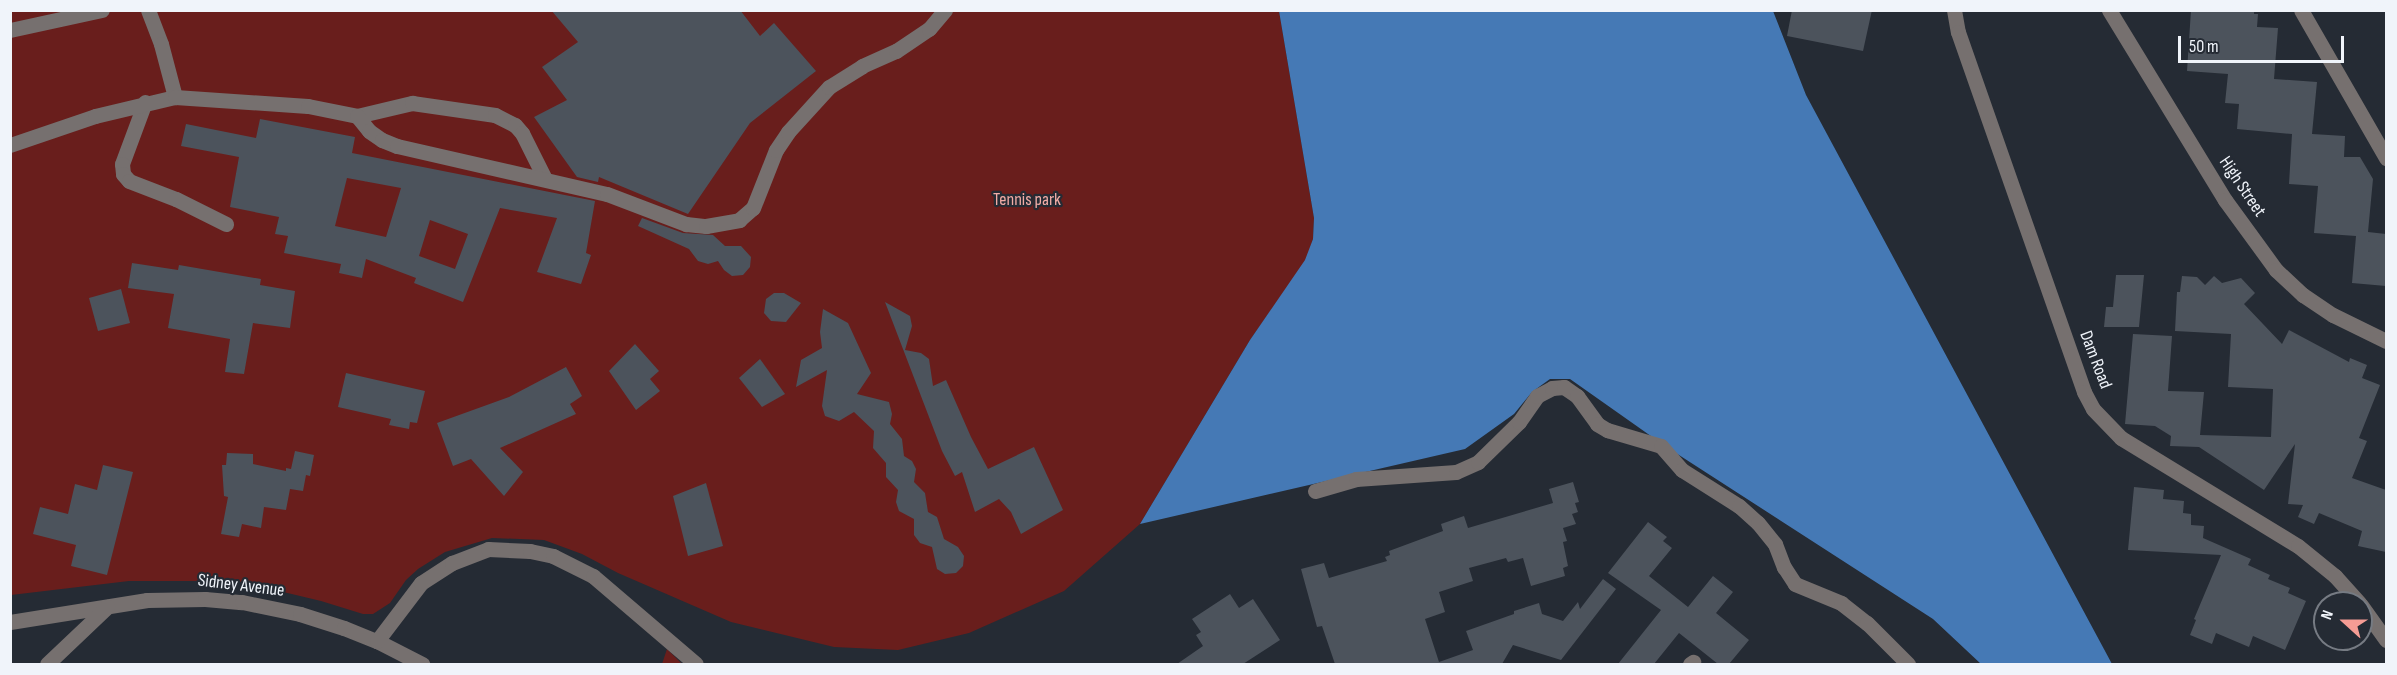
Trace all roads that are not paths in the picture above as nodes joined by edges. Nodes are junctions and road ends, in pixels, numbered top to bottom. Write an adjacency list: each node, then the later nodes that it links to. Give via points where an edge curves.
1 (102, 10): 7 (street)
2 (148, 10): 8 (street)
3 (945, 10): 13 (street, via 929,29 896,51 829,87 782,141 753,208 739,220 706,226 686,224 607,194)
4 (1954, 10): 17 (street, Dam Road, via 1958,32 2093,409 2121,438 2298,546)
5 (2109, 10): 15 (street, High Street, via 2225,200 2276,270 2333,315)
6 (2301, 10): 12 (street)
7 (10, 30)
8 (175, 97): 9 (street); 10 (street, via 266,101)
9 (145, 102): 11 (street); 14 (street, via 122,164 123,174 129,181)
10 (357, 116): 13 (street, via 369,131 397,146); 13 (street, via 411,103 495,115 508,120 522,133)
11 (10, 145)
12 (2386, 158)
13 (545, 179)
14 (226, 224)
15 (2386, 341)
16 (1315, 491): 26 (street, via 1356,479 1456,472 1478,462 1519,422 1537,396 1564,387 1577,396 1597,424 1661,446 1682,470 1739,506 1775,544 1796,584 1841,603)
17 (2348, 591)
18 (107, 607): 19 (street, Sidney Avenue); 21 (street, Sidney Avenue, via 147,600 242,602 300,614); 23 (street)
19 (10, 622)
20 (2373, 622): 22 (street, Dam Road)
21 (377, 640): 24 (street, Sidney Avenue); 25 (street, via 416,588 452,563 488,549 530,551 554,556 593,576)
22 (2386, 640)
23 (47, 664)
24 (422, 664)
25 (696, 664)
26 (1908, 664)

